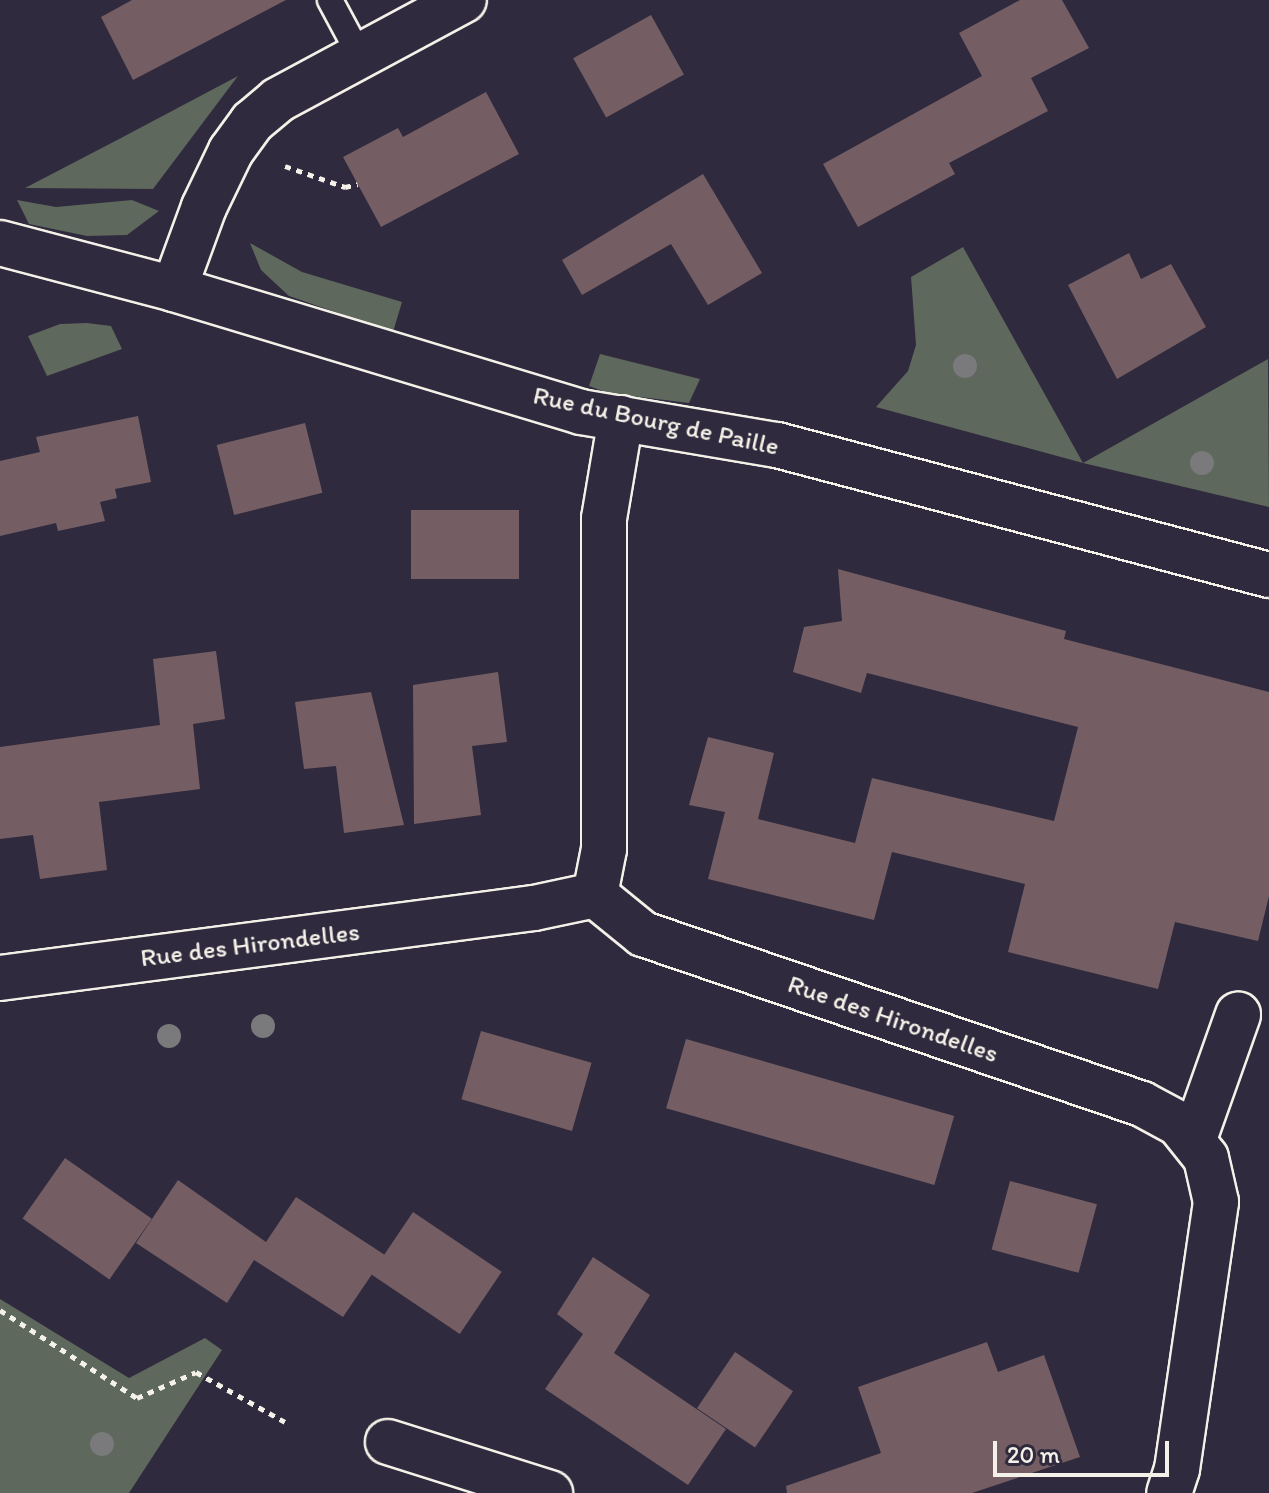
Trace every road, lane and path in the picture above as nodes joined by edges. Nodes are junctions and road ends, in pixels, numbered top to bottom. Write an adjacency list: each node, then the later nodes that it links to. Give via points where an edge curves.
1 (330, 0): 3 (lane)
2 (464, 0): 3 (street)
3 (360, 56): 7 (street, via 278,100 240,135 204,207)
4 (279, 164): 5 (path, via 345,187)
5 (358, 184)
6 (2, 249): 7 (street, Rue du Bourg de Paille)
7 (174, 289): 8 (street, Rue du Bourg de Paille, via 581,412)
8 (621, 418): 9 (street, Rue du Bourg de Paille, via 777,445); 10 (street, via 604,519 604,849)
9 (1269, 575)
10 (595, 895): 11 (street, Rue des Hirondelles, via 534,908); 13 (street, Rue des Hirondelles, via 643,934 1142,1104 1179,1124)
11 (0, 978)
12 (1238, 1015): 13 (street)
13 (1194, 1139): 18 (street, Rue des Hirondelles, via 1213,1179 1216,1202 1177,1469)
14 (0, 1310): 15 (path, via 137,1398 196,1372)
15 (285, 1422)
16 (388, 1442): 17 (street)
17 (550, 1493)
18 (1169, 1493)

